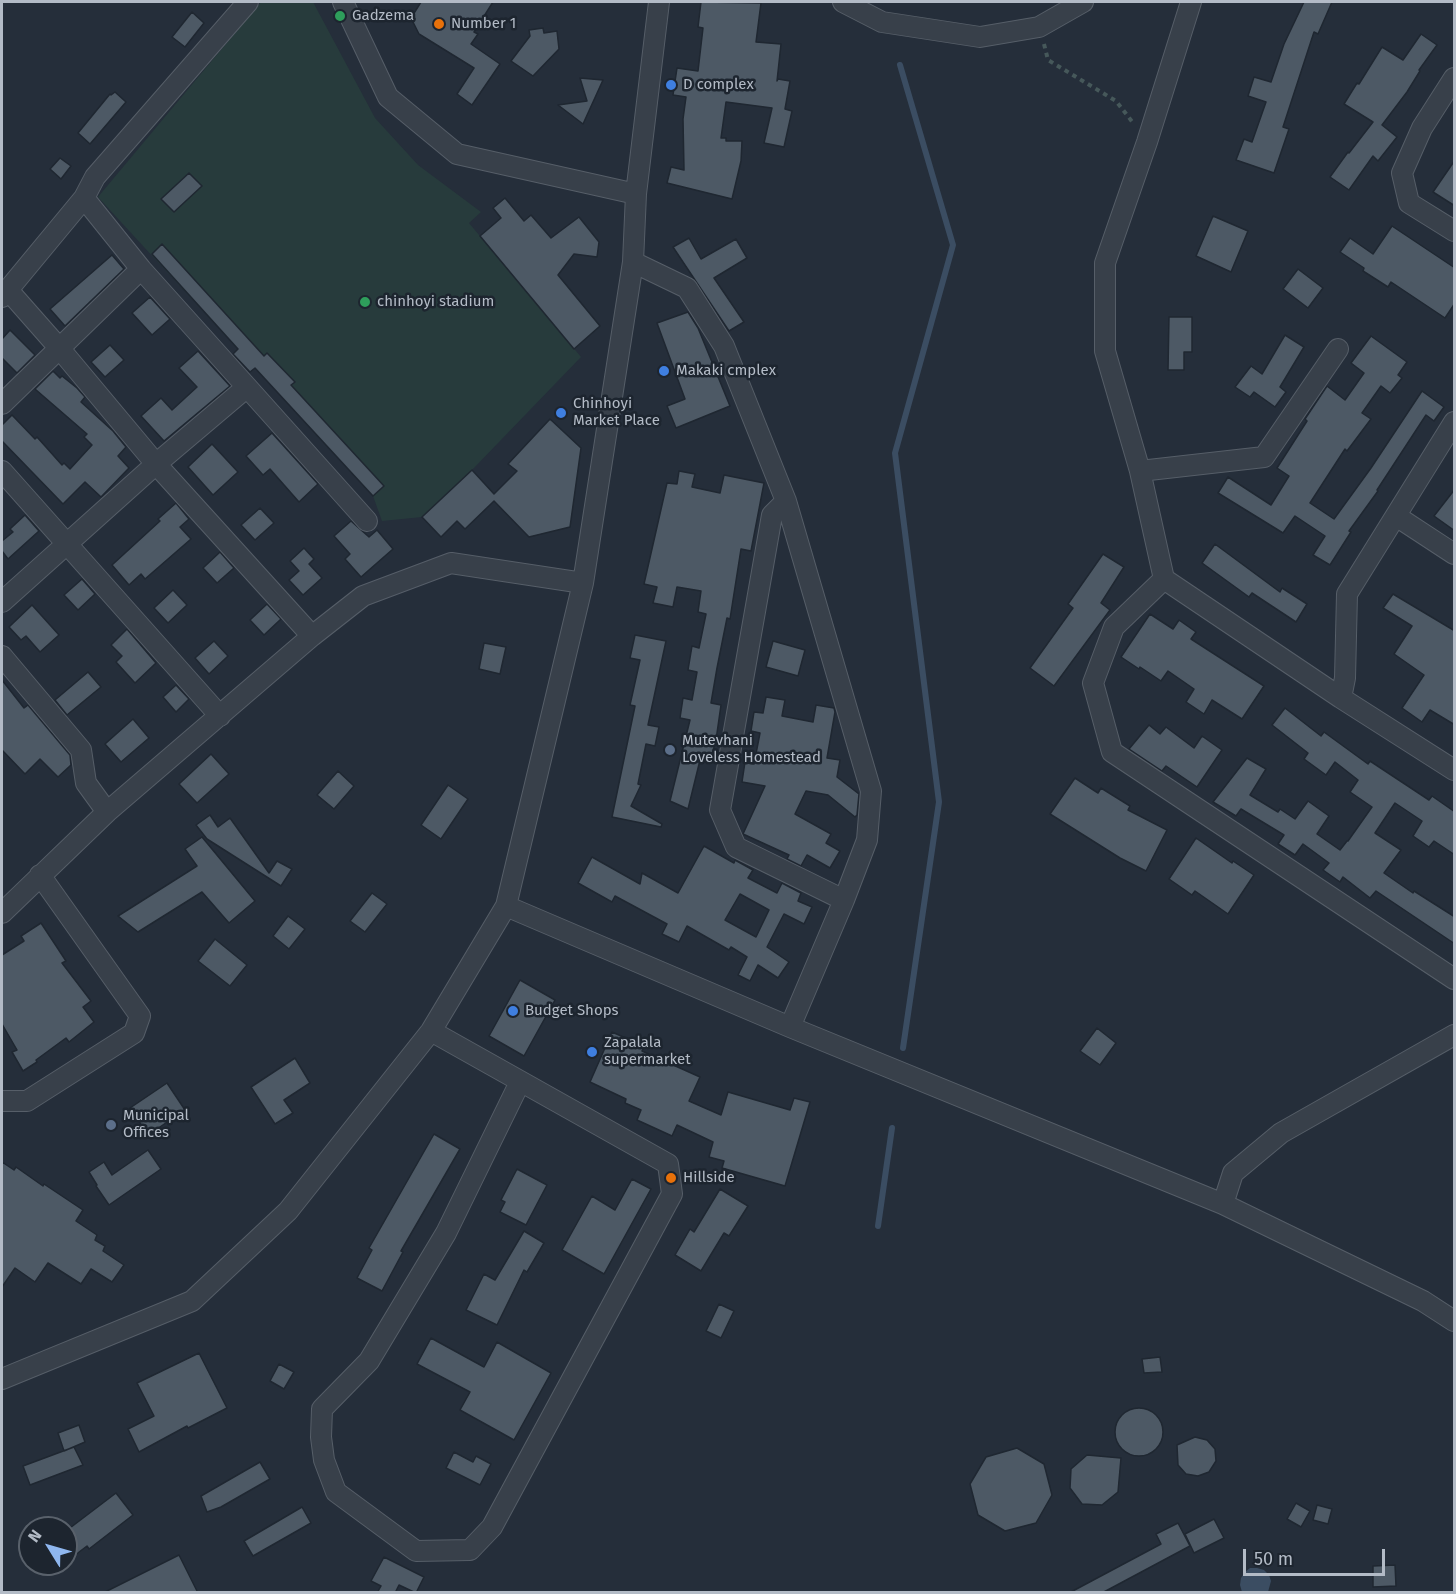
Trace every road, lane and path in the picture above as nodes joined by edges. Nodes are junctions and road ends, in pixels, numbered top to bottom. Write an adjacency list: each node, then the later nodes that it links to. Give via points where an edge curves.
1 (248, 2): 11 (street, via 95,177)
2 (343, 2): 10 (street, via 388,97 457,154)
3 (659, 2): 10 (street)
4 (843, 2): 7 (street, via 882,22 980,37)
5 (1083, 2): 7 (street)
6 (1191, 2): 9 (street)
7 (1039, 27): 9 (path, via 1048,60 1116,102)
8 (1455, 78): 12 (street, via 1422,128 1402,173 1409,203)
9 (1147, 142): 23 (street, via 1105,263 1105,351)
10 (636, 194): 13 (street)
11 (84, 198): 14 (street); 15 (street)
12 (1455, 231)
13 (633, 262): 24 (street, via 687,288 724,346); 30 (street)
14 (141, 269): 16 (street); 18 (street)
15 (5, 293): 16 (street)
16 (60, 349): 19 (street); 21 (street)
17 (1338, 350): 23 (street, via 1264,457)
18 (247, 387): 21 (street); 26 (street)
19 (2, 404)
20 (1455, 422): 25 (street)
21 (156, 464): 27 (street); 32 (street)
22 (2, 471): 27 (street)
23 (1140, 471): 29 (street)
24 (786, 501): 39 (street, via 871,791 867,840); 39 (street, via 772,515 720,810 736,847)
25 (1396, 516): 28 (street); 34 (street, via 1347,594)
26 (367, 521)
27 (66, 544): 31 (street); 35 (street)
28 (1455, 555)
29 (1164, 579): 34 (street); 42 (street, via 1114,627 1093,683 1112,752)
30 (583, 583): 32 (street, via 451,563 363,596); 40 (street)
31 (2, 602)
32 (312, 636): 35 (street)
33 (2, 656): 37 (street, via 81,750 86,783)
34 (1341, 698): 36 (street)
35 (220, 716): 37 (street)
36 (1455, 771)
37 (107, 812): 38 (street)
38 (40, 875): 41 (street); 47 (street, via 140,1016 134,1033 27,1101)
39 (844, 900): 43 (street)
40 (506, 906): 43 (street); 44 (street)
41 (2, 912)
42 (1455, 979)
43 (790, 1027): 48 (street)
44 (431, 1031): 46 (street); 50 (street, via 288,1211 192,1301)
45 (1455, 1035): 48 (street, via 1281,1133 1233,1173)
46 (520, 1082): 46 (street, via 668,1164 672,1194 492,1527 470,1550 416,1551 336,1492 324,1460 322,1409 369,1361 446,1233)
47 (2, 1101)
48 (1222, 1204): 49 (street, via 1423,1301)
49 (1455, 1321)
50 (2, 1379)

